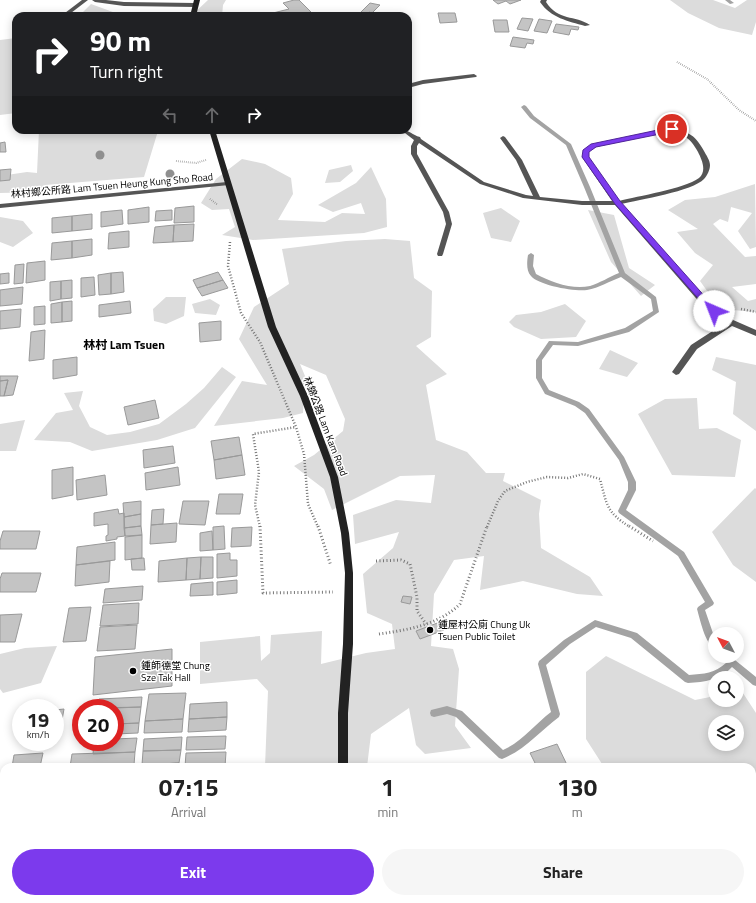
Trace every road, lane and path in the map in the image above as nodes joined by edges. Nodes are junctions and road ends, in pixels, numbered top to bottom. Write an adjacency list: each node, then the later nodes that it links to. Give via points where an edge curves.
1 (85, 0): 5 (street)
2 (94, 0): 4 (street, via 124,4)
3 (544, 0): 6 (street, via 546,8 558,16)
4 (196, 3)
5 (69, 12)
6 (588, 25)
7 (678, 62): 10 (path, via 707,79 739,110)
8 (474, 76): 9 (street)
9 (412, 85)
10 (756, 120)
11 (213, 134): 17 (main road, 林錦公路 Lam Kam Road)
12 (411, 134): 13 (street)
13 (418, 138): 19 (street, via 482,183 509,193); 24 (street, via 414,154 446,212 449,224)
14 (502, 138): 19 (street, via 519,160)
15 (176, 161): 16 (path, via 196,163 207,160)
16 (208, 165)
17 (227, 184): 21 (street, 林村鄉公所路 Lam Tsuen Heung Kung Sho Road); 37 (main road, 林錦公路 Lam Kam Road, via 272,327 304,396 334,477 345,533 348,573)
18 (207, 198): 22 (path, via 217,203)
19 (538, 199): 20 (street, via 582,204)
20 (617, 203): 20 (street, via 585,157 590,147 672,129 683,132 696,142 707,166 701,179 682,188); 25 (street, via 704,302)
21 (0, 206)
22 (219, 210)
23 (230, 236): 28 (path, via 228,266 241,313 260,342)
24 (440, 254)
25 (731, 323): 26 (street); 27 (street, via 694,347)
26 (756, 333)
27 (676, 372)
28 (296, 427): 31 (path, via 304,454 308,504 314,514); 33 (path, via 253,434 259,472 255,504 262,544 263,593)
29 (653, 541): 35 (path, via 616,518 608,507 600,479 583,474 568,478 547,477 527,482 505,491 498,501 460,604 451,613)
30 (376, 561): 35 (path, via 401,560 410,564 417,611)
31 (333, 572)
32 (335, 586): 33 (path)
33 (336, 592): 34 (path)
34 (336, 598)
35 (426, 624): 36 (path)
36 (379, 634)
37 (343, 763)

